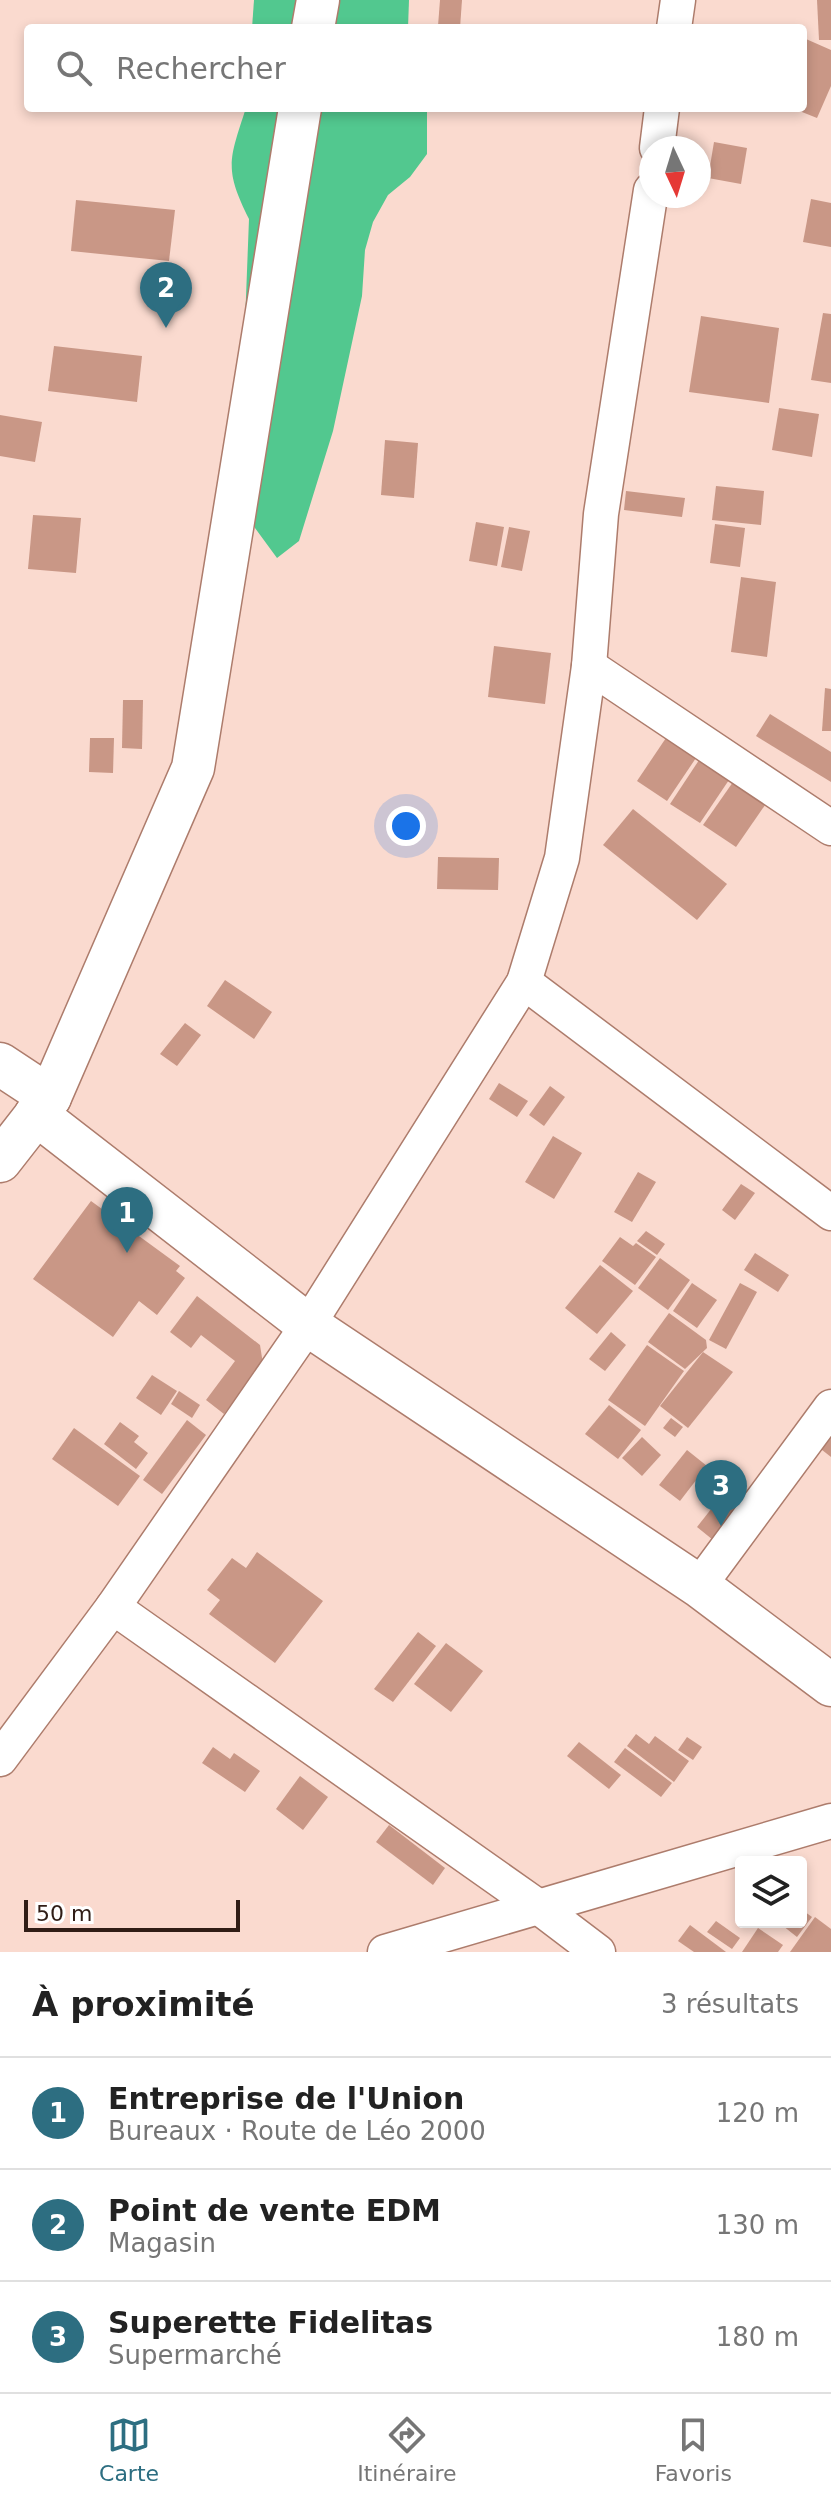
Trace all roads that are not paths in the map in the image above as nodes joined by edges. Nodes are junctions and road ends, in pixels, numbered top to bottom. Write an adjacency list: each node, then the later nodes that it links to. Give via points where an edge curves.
1 (318, 0): 3 (street)
2 (678, 0): 4 (street)
3 (314, 24)
4 (675, 24)
5 (299, 112): 13 (street, via 193,768)
6 (662, 112): 7 (street)
7 (658, 136)
8 (648, 208): 9 (street, via 601,514)
9 (589, 666): 10 (street); 11 (street, via 562,858)
10 (831, 828)
11 (524, 982): 14 (street); 15 (street)
12 (0, 1064): 13 (street)
13 (20, 1127): 15 (street)
14 (831, 1213)
15 (308, 1325): 17 (street); 18 (street)
16 (831, 1407): 17 (street)
17 (699, 1586): 19 (street)
18 (113, 1607): 20 (street); 22 (street)
19 (831, 1685)
20 (0, 1759)
21 (831, 1821): 22 (street)
22 (540, 1908): 23 (street); 24 (street)
23 (385, 1952)
24 (598, 1952)

